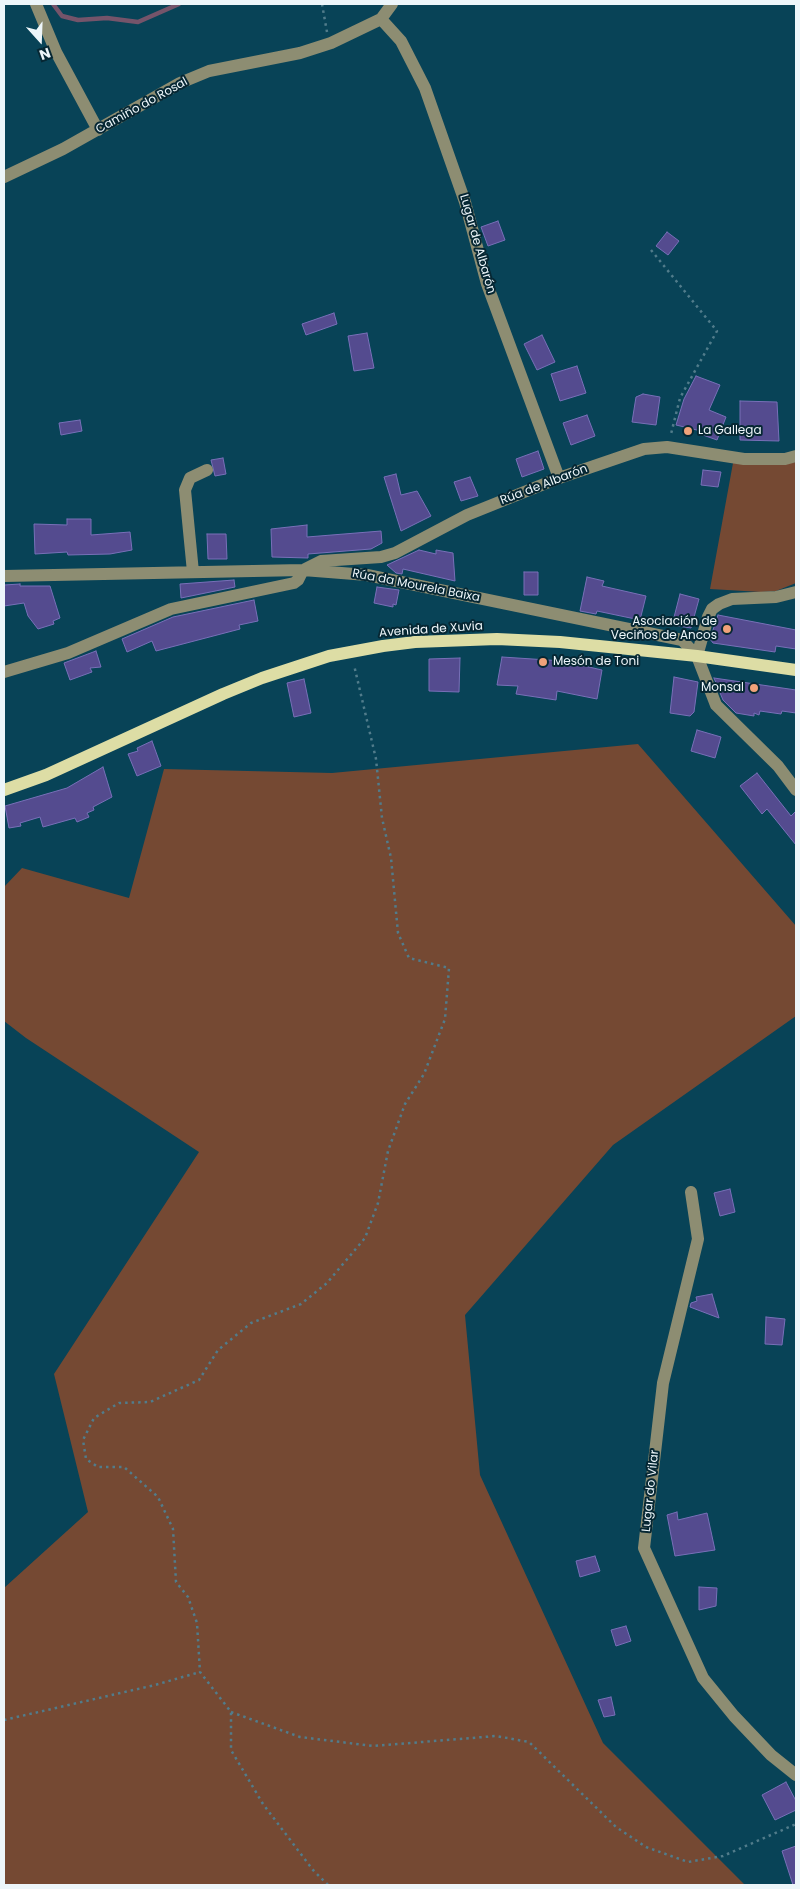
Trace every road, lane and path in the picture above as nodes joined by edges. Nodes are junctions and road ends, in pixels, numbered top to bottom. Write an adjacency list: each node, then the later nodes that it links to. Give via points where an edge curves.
1 (36, 4): 6 (street, via 56,52)
2 (322, 4): 5 (path)
3 (392, 4): 4 (street, Camiño do Rosal)
4 (381, 19): 6 (street, Camiño do Rosal, via 331,43 300,53 209,71 180,83); 12 (street, Lugar de Albarón, via 401,41 425,88 465,202 487,284)
5 (326, 28)
6 (98, 130): 7 (street, Camiño do Rosal)
7 (4, 177)
8 (651, 250): 9 (path, via 717,331 680,398)
9 (667, 447): 10 (street, Rúa de Albarón, via 744,459); 12 (street, Rúa de Albarón, via 644,449)
10 (796, 456)
11 (207, 470): 14 (street, via 194,474 185,490)
12 (559, 478): 13 (street, Rúa de Albarón, via 467,515 395,553 321,561)
13 (303, 570): 14 (street, Rúa da Mourela Baixa); 18 (street, Rúa da Mourela Baixa, via 367,575 682,640); 20 (street, via 294,583 171,609 68,653)
14 (193, 572): 15 (street, Rúa da Mourela Baixa)
15 (4, 576)
16 (796, 592): 18 (street, via 719,604 708,617)
17 (351, 651): 18 (main road, Avenida de Xuvia, via 415,642 497,640 560,642); 21 (main road, Avenida de Xuvia, via 303,664 223,694 63,768); 24 (path, via 376,759 398,933 409,958 449,968 444,1019 424,1074 399,1120 388,1151 378,1203 365,1238 327,1284 301,1304 251,1323 218,1350 199,1380 150,1402 119,1403 94,1418 83,1440 86,1459 98,1467 124,1467 158,1497 173,1528 176,1582 188,1597 197,1623)
18 (697, 656): 19 (main road, Avenida de Xuvia); 22 (street, via 716,705 778,766)
19 (796, 670)
20 (4, 672)
21 (4, 790)
22 (796, 790)
23 (691, 1192): 27 (street, Lugar do Vilar, via 698,1239 663,1383 644,1548 703,1678 771,1755)
24 (200, 1672): 25 (path); 26 (path)
25 (231, 1712): 28 (path, via 300,1737 373,1746 496,1736 529,1742 616,1827 646,1847 688,1862 723,1856); 29 (path, via 231,1750 263,1804)
26 (4, 1720)
27 (796, 1775)
28 (796, 1824)
29 (328, 1885)

